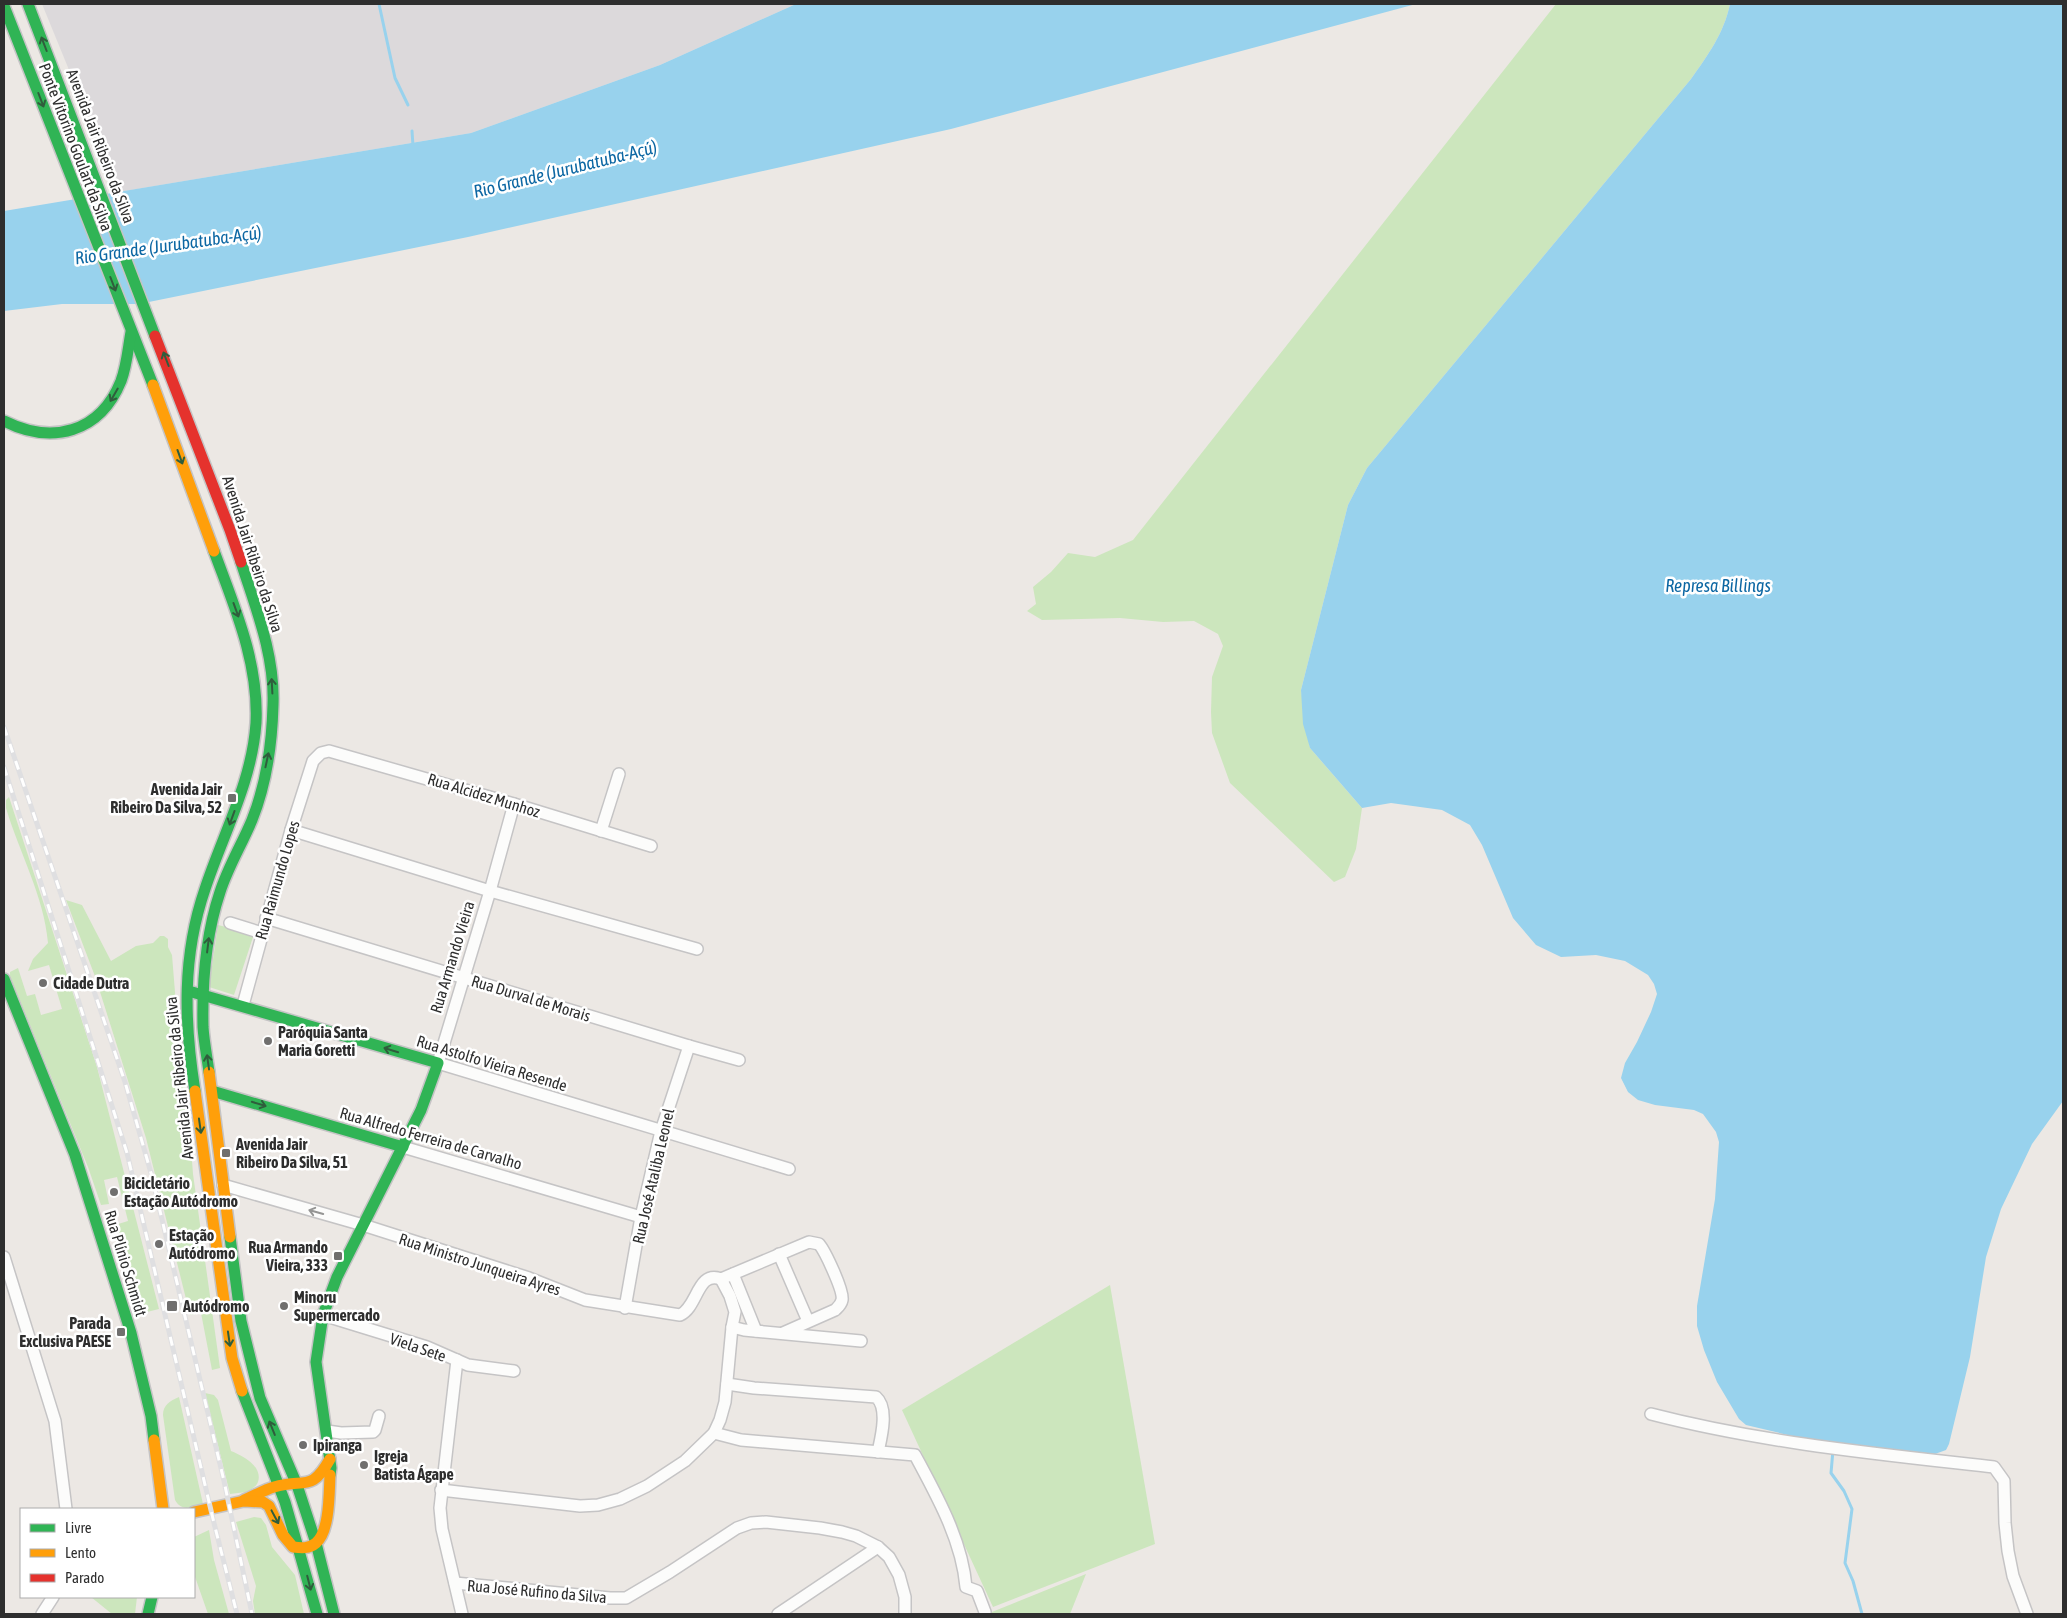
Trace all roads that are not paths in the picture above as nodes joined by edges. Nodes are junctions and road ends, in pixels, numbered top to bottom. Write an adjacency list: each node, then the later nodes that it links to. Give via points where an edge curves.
1 (28, 4): 7 (main road, Avenida Jair Ribeiro da Silva, one-way to 1, via 272,670 263,630 230,530)
2 (4, 6): 3 (main road, Ponte Vitorino Goulart da Silva, one-way to 3)
3 (131, 332): 4 (main road, Ponte Vitorino Goulart da Silva); 5 (main road, one-way to 5, via 126,367 119,385 108,405 92,420 73,430 52,434 22,429)
4 (163, 412): 6 (main road, Avenida Jair Ribeiro da Silva, one-way to 6, via 246,640 253,673)
5 (4, 421)
6 (256, 717): 7 (main road, via 266,724); 21 (main road, Avenida Jair Ribeiro da Silva, one-way to 21, via 246,776 198,910)
7 (270, 732): 22 (main road, Avenida Jair Ribeiro da Silva, one-way to 7, via 213,917 220,891 259,799)
8 (316, 756): 10 (street, Rua Alcidez Munhoz, via 329,751); 11 (street, Rua Raimundo Lopes)
9 (619, 774): 12 (street)
10 (514, 804): 12 (street, Rua Alcidez Munhoz); 14 (street, Rua Armando Vieira)
11 (291, 830): 14 (street); 15 (street, Rua Raimundo Lopes)
12 (601, 831): 13 (street, Rua Alcidez Munhoz)
13 (650, 846)
14 (490, 891): 18 (street); 19 (street, Rua Armando Vieira)
15 (266, 918): 17 (street, Rua Raimundo Lopes); 19 (street, Rua Durval de Morais)
16 (230, 922): 17 (street)
17 (262, 933): 23 (street, Rua Raimundo Lopes)
18 (697, 948)
19 (463, 976): 24 (street, Rua Durval de Morais); 26 (street, Rua Armando Vieira)
20 (4, 979): 62 (main road, Rua Plínio Schmidt, via 75,1155 131,1333 151,1416)
21 (186, 990): 22 (main road, Rua Astolfo Vieira Resende); 27 (main road, Avenida Jair Ribeiro da Silva)
22 (203, 994): 23 (main road, Rua Astolfo Vieira Resende); 28 (main road, Avenida Jair Ribeiro da Silva, one-way to 22, via 203,1028)
23 (244, 1005): 26 (main road, Rua Astolfo Vieira Resende, one-way to 23)
24 (689, 1046): 25 (street, Rua Durval de Morais); 29 (street, Rua José Ataliba Leonel)
25 (739, 1060)
26 (438, 1063): 29 (street, Rua Astolfo Vieira Resende); 30 (main road, Rua Armando Vieira)
27 (192, 1068): 28 (main road, via 202,1086); 58 (main road, Avenida Jair Ribeiro da Silva, one-way to 58, via 232,1358 245,1402)
28 (212, 1091): 30 (main road, Rua Alfredo Ferreira de Carvalho, one-way to 30); 32 (main road, Avenida Jair Ribeiro da Silva)
29 (661, 1132): 31 (street, Rua Astolfo Vieira Resende); 33 (street, Rua José Ataliba Leonel)
30 (403, 1147): 33 (street, Rua Alfredo Ferreira de Carvalho); 34 (main road, Rua Armando Vieira)
31 (789, 1169)
32 (223, 1185): 34 (street, Rua Ministro Junqueira Ayres, one-way to 32); 57 (main road, Avenida Jair Ribeiro da Silva, one-way to 32, via 260,1398 252,1369)
33 (641, 1216): 40 (street, Rua José Ataliba Leonel)
34 (363, 1225): 40 (street, Rua Ministro Junqueira Ayres, via 529,1278 585,1300); 41 (main road, Rua Armando Vieira, via 337,1277)
35 (780, 1254): 37 (street); 42 (street); 42 (street, via 808,1242 816,1243 821,1246 831,1267 842,1301 834,1310)
36 (4, 1257): 39 (street)
37 (733, 1274): 38 (street); 44 (street)
38 (721, 1279): 40 (street, Rua Ministro Junqueira Ayres, via 716,1277 702,1283 688,1311 680,1315); 43 (street, via 734,1304)
39 (8, 1282): 61 (street, via 55,1421)
40 (625, 1308)
41 (323, 1315): 47 (street, Viela Sete, via 427,1347); 52 (main road, Rua Armando Vieira, via 316,1362)
42 (808, 1321): 45 (street)
43 (732, 1327): 44 (street); 49 (street)
44 (756, 1331): 45 (street)
45 (784, 1333): 46 (street)
46 (861, 1341)
47 (457, 1360): 48 (street, Viela Sete, via 483,1368); 59 (street)
48 (514, 1371)
49 (727, 1384): 53 (street, via 723,1412); 54 (street, via 876,1397 882,1404)
50 (1651, 1414): 79 (street, via 1723,1432 1994,1467 2004,1481 2008,1551)
51 (379, 1416): 52 (street, via 373,1432)
52 (327, 1431): 55 (main road, Rua Armando Vieira)
53 (714, 1433): 54 (street, via 741,1440); 59 (street, via 673,1470 620,1499 598,1505 580,1506)
54 (878, 1452): 71 (street, via 915,1455 942,1504 964,1566 966,1587 976,1591)
55 (330, 1459): 56 (main road, via 321,1474); 64 (main road, Rua Armando Vieira)
56 (310, 1483): 57 (main road); 64 (main road, via 319,1490)
57 (297, 1485): 58 (main road); 65 (main road, Avenida Jair Ribeiro da Silva)
58 (280, 1486): 60 (main road); 67 (main road, Avenida Jair Ribeiro da Silva)
59 (441, 1490): 68 (street, via 440,1517)
60 (240, 1502): 63 (main road); 67 (main road, one-way to 67, via 266,1503 288,1542)
61 (66, 1508)
62 (163, 1508)
63 (195, 1512)
64 (327, 1512): 65 (main road, Rua Armando Vieira, via 324,1529)
65 (316, 1544): 67 (main road); 75 (main road, Avenida Jair Ribeiro da Silva)
66 (878, 1547): 68 (street, Rua José Rufino da Silva, via 842,1532 757,1522 737,1528 626,1598); 77 (street); 78 (street, Rua José Rufino da Silva, via 890,1557 899,1575 906,1597)
67 (300, 1549): 74 (main road, Avenida Jair Ribeiro da Silva, one-way to 74)
68 (455, 1584): 76 (street)
69 (52, 1598): 72 (street)
70 (152, 1598): 73 (main road)
71 (985, 1612)
72 (42, 1614)
73 (148, 1614)
74 (317, 1614)
75 (334, 1614)
76 (462, 1614)
77 (778, 1614)
78 (906, 1614)
79 (2027, 1614)

